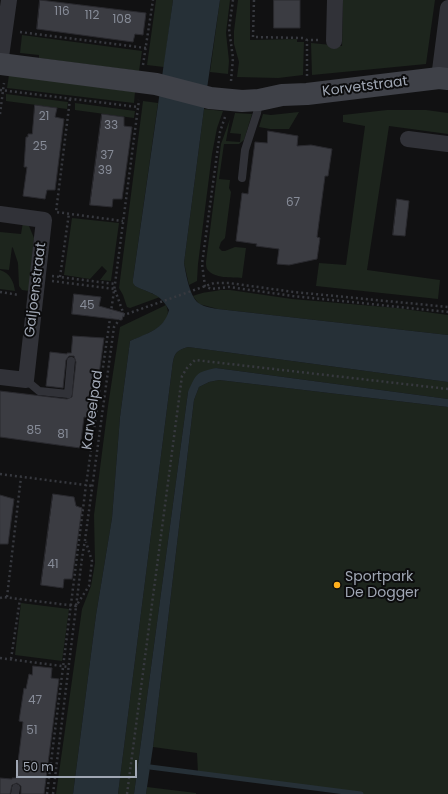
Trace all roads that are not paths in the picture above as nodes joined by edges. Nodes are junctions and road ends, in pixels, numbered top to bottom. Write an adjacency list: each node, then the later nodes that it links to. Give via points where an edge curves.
1 (9, 0): 5 (street)
2 (335, 0): 4 (street)
3 (448, 8): 6 (street)
4 (334, 40)
5 (2, 64): 7 (street, Korvetstraat)
6 (443, 79): 7 (street, Korvetstraat, via 307,94)
7 (260, 95): 10 (lane, via 246,150)
8 (408, 139): 9 (street)
9 (448, 144)
10 (242, 178)
11 (0, 214): 14 (street, Galjoenstraat, via 44,220)
12 (71, 361): 14 (lane, via 68,394 39,391)
13 (0, 377): 14 (street)
14 (26, 380)

